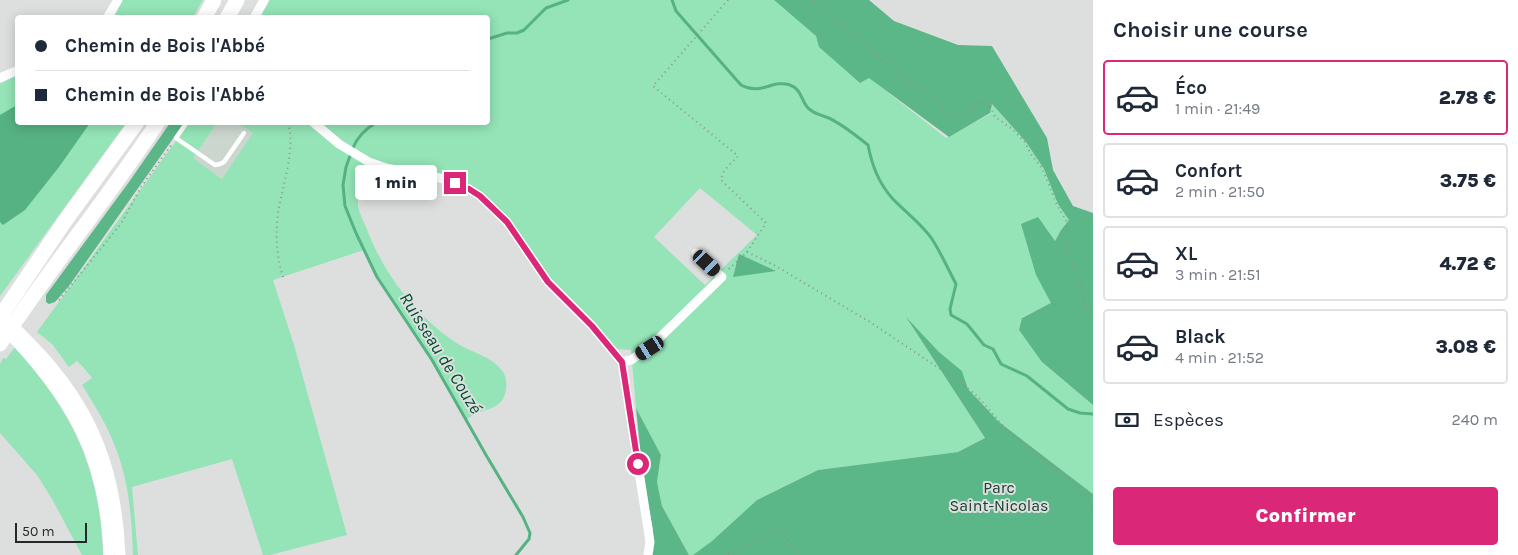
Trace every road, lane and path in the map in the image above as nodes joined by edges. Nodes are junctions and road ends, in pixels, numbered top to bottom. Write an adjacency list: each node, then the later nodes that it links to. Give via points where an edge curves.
1 (118, 0): 7 (street)
2 (214, 0): 8 (highway)
3 (237, 0): 9 (highway)
4 (264, 0): 10 (street)
5 (728, 0): 20 (path, via 653,86 738,156 725,170 721,180 766,223)
6 (814, 0): 26 (path, via 909,85 933,98 947,114 962,114 980,102 990,103 995,117 1025,142 1042,168 1066,220 1066,250 1082,286 1086,306)
7 (109, 15)
8 (206, 15)
9 (229, 15)
10 (256, 15)
11 (15, 71): 12 (street)
12 (0, 78)
13 (134, 125): 25 (highway, via 65,221)
14 (156, 125): 25 (highway, via 136,156)
15 (185, 125): 19 (lane)
16 (288, 125): 22 (path, via 291,141 277,229)
17 (317, 125): 31 (street, via 339,144 369,162 440,178 480,196 507,222 548,282)
18 (244, 132): 19 (lane, via 224,162 217,165)
19 (176, 138): 24 (path, via 141,187 121,224)
20 (746, 252): 23 (path); 32 (path, via 870,322 953,378 977,396 1006,429 1070,479)
21 (696, 253): 23 (street)
22 (283, 277)
23 (722, 277): 31 (street, via 650,348)
24 (59, 300)
25 (17, 304): 28 (highway); 30 (highway)
26 (1093, 312)
27 (0, 313): 34 (street, via 54,369 85,414 108,470 118,520)
28 (0, 317)
29 (0, 324): 33 (street, via 48,376 78,423 100,481)
30 (0, 344)
31 (622, 362): 35 (street, via 650,542)
32 (1093, 507)
33 (109, 555)
34 (120, 555)
35 (648, 555)
36 (728, 555): 37 (path, via 781,530)
37 (798, 555)

